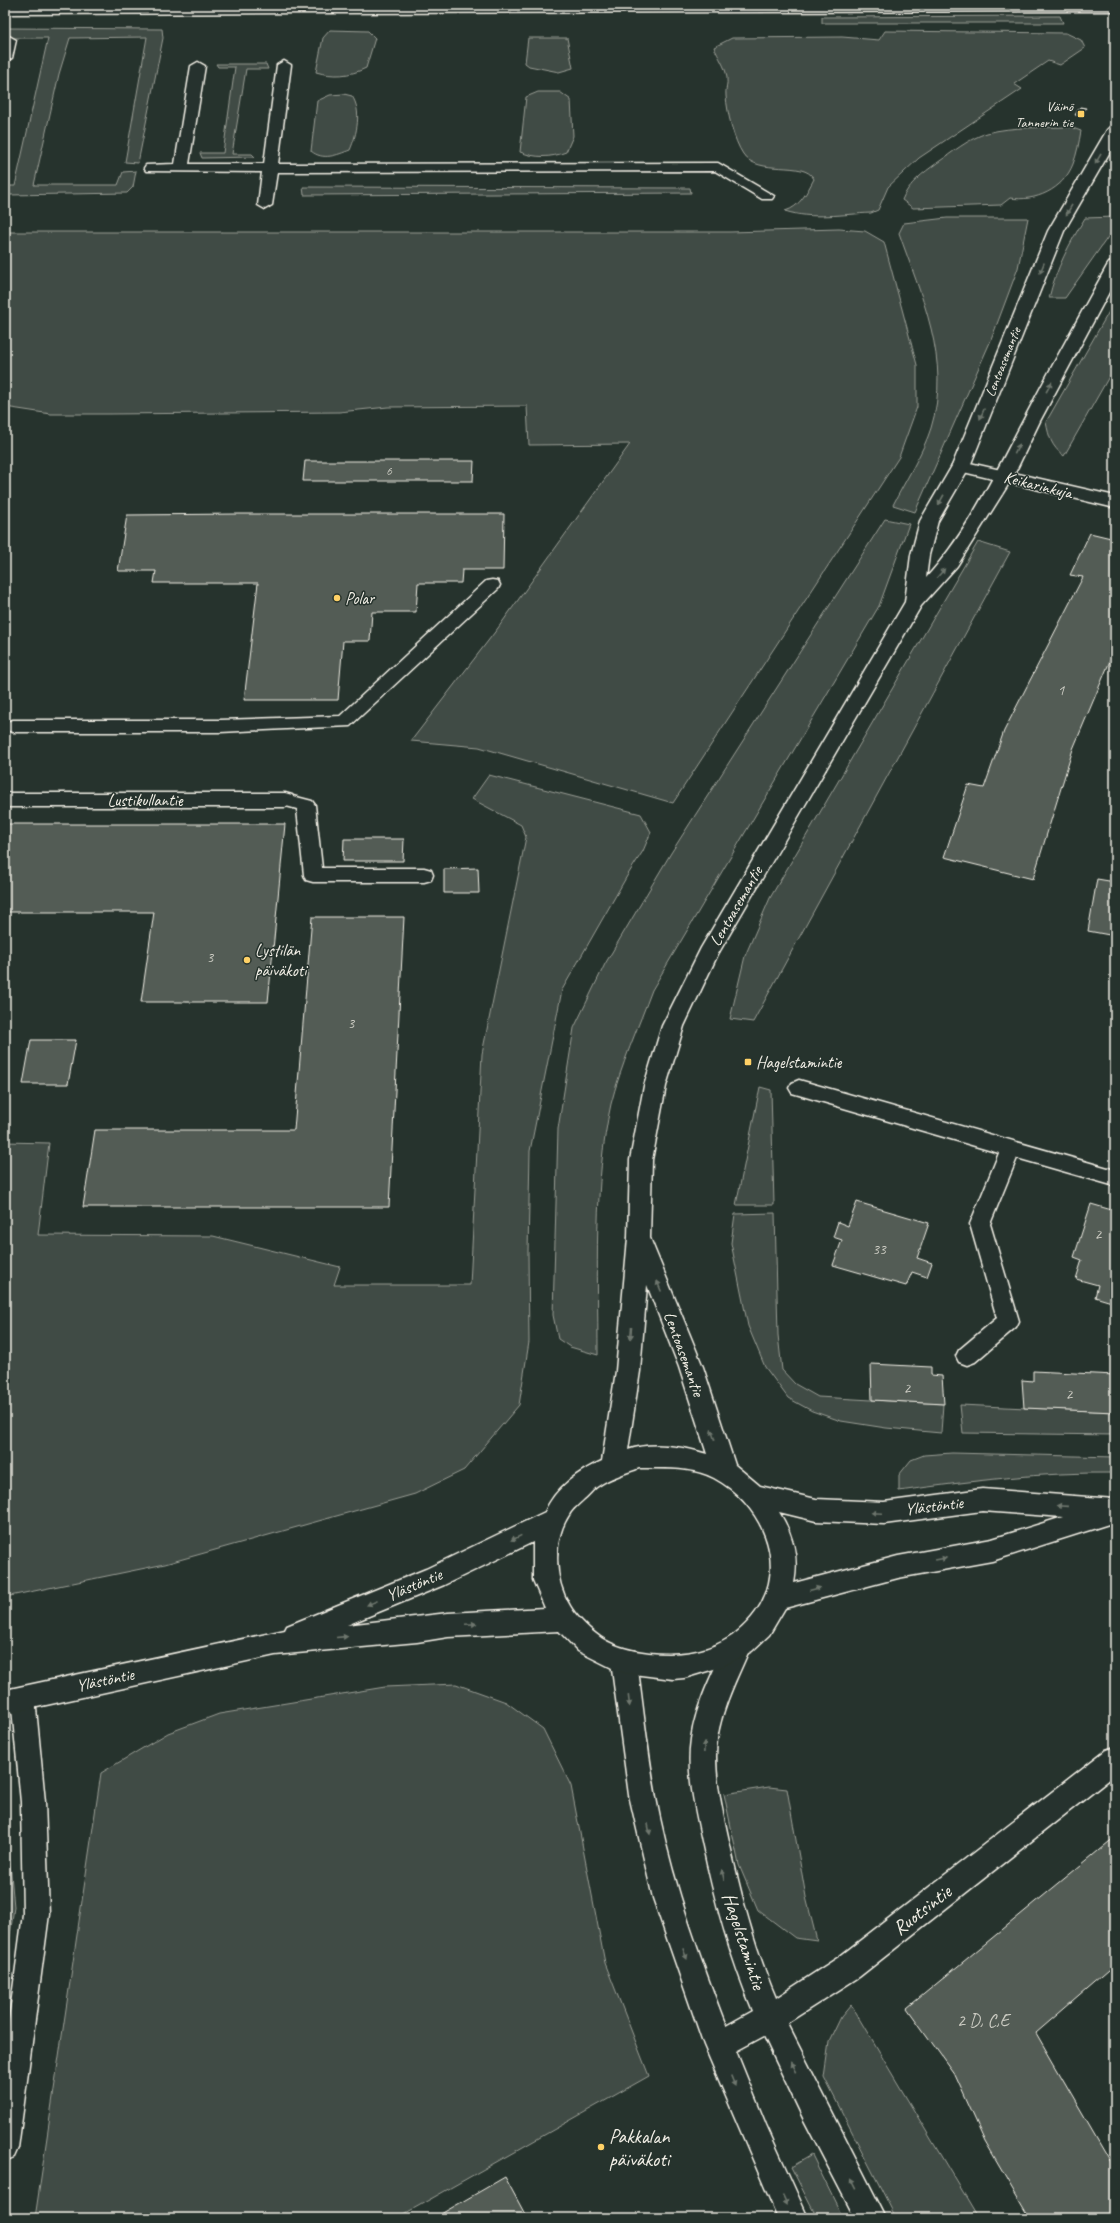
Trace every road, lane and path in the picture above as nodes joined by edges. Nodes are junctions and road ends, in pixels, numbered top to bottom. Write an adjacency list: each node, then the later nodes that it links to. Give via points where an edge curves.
1 (1115, 7): 2 (main road)
2 (5, 10)
3 (9, 40): 4 (lane)
4 (5, 58)
5 (284, 65): 8 (lane)
6 (198, 66): 10 (lane)
7 (1115, 130): 14 (main road, Lentoasemantie, one-way to 14, via 1056,231)
8 (270, 167): 10 (lane); 11 (lane, via 718,167); 12 (lane)
9 (150, 168): 10 (lane)
10 (181, 168)
11 (766, 196)
12 (265, 205)
13 (1115, 266): 15 (main road, Lentoasemantie, one-way to 13, via 1031,421)
14 (960, 466): 15 (main road, Keikarinkuja); 18 (main road, Lentoasemantie, one-way to 18, via 929,521 920,555)
15 (1004, 477): 16 (main road, Keikarinkuja); 18 (main road, Lentoasemantie, one-way to 15, via 951,562)
16 (1115, 502)
17 (492, 585): 19 (lane, via 344,722 220,726)
18 (914, 602): 26 (main road, Lentoasemantie, via 708,953 673,1026 655,1086 641,1160)
19 (13, 726)
20 (5, 800): 21 (main road, Lustikullantie)
21 (286, 800): 22 (lane, via 306,805 313,876)
22 (424, 876)
23 (799, 1088): 24 (lane)
24 (1011, 1148): 25 (lane); 27 (lane, via 980,1224 1008,1321)
25 (1115, 1178)
26 (639, 1238): 28 (main road, Lentoasemantie, one-way to 28, via 628,1371); 29 (main road, Lentoasemantie, one-way to 26, via 691,1366)
27 (967, 1356)
28 (614, 1463): 29 (main road, via 637,1457 685,1458); 32 (main road, via 585,1480 565,1498)
29 (725, 1472): 30 (main road)
30 (755, 1495): 31 (main road, Ylästöntie, one-way to 30, via 982,1500 884,1513 816,1510); 33 (main road, via 779,1536 784,1564)
31 (1115, 1511): 33 (main road, Ylästöntie, one-way to 31, via 898,1567 992,1550)
32 (551, 1521): 34 (main road, via 543,1550 546,1586); 35 (main road, Ylästöntie, one-way to 35, via 435,1577)
33 (777, 1599): 36 (main road, via 760,1628)
34 (564, 1619): 35 (main road, Ylästöntie, one-way to 34, via 448,1625); 37 (main road, via 587,1643)
35 (275, 1643): 38 (main road, Ylästöntie)
36 (737, 1648): 37 (main road, via 692,1666 656,1668); 40 (main road, Hagelstamintie, one-way to 36, via 734,1921 709,1812 704,1778 704,1740 711,1706)
37 (624, 1662): 41 (main road, one-way to 41, via 639,1778 651,1838 672,1921)
38 (14, 1700): 42 (lane, via 33,1802 36,1914)
39 (1115, 1759): 40 (main road, Ruotsintie, via 849,1967)
40 (770, 2018): 41 (main road, Ruotsintie); 44 (main road, Hagelstamintie, one-way to 40)
41 (718, 2045): 43 (main road, one-way to 43)
42 (5, 2148)
43 (793, 2218)
44 (871, 2218)

